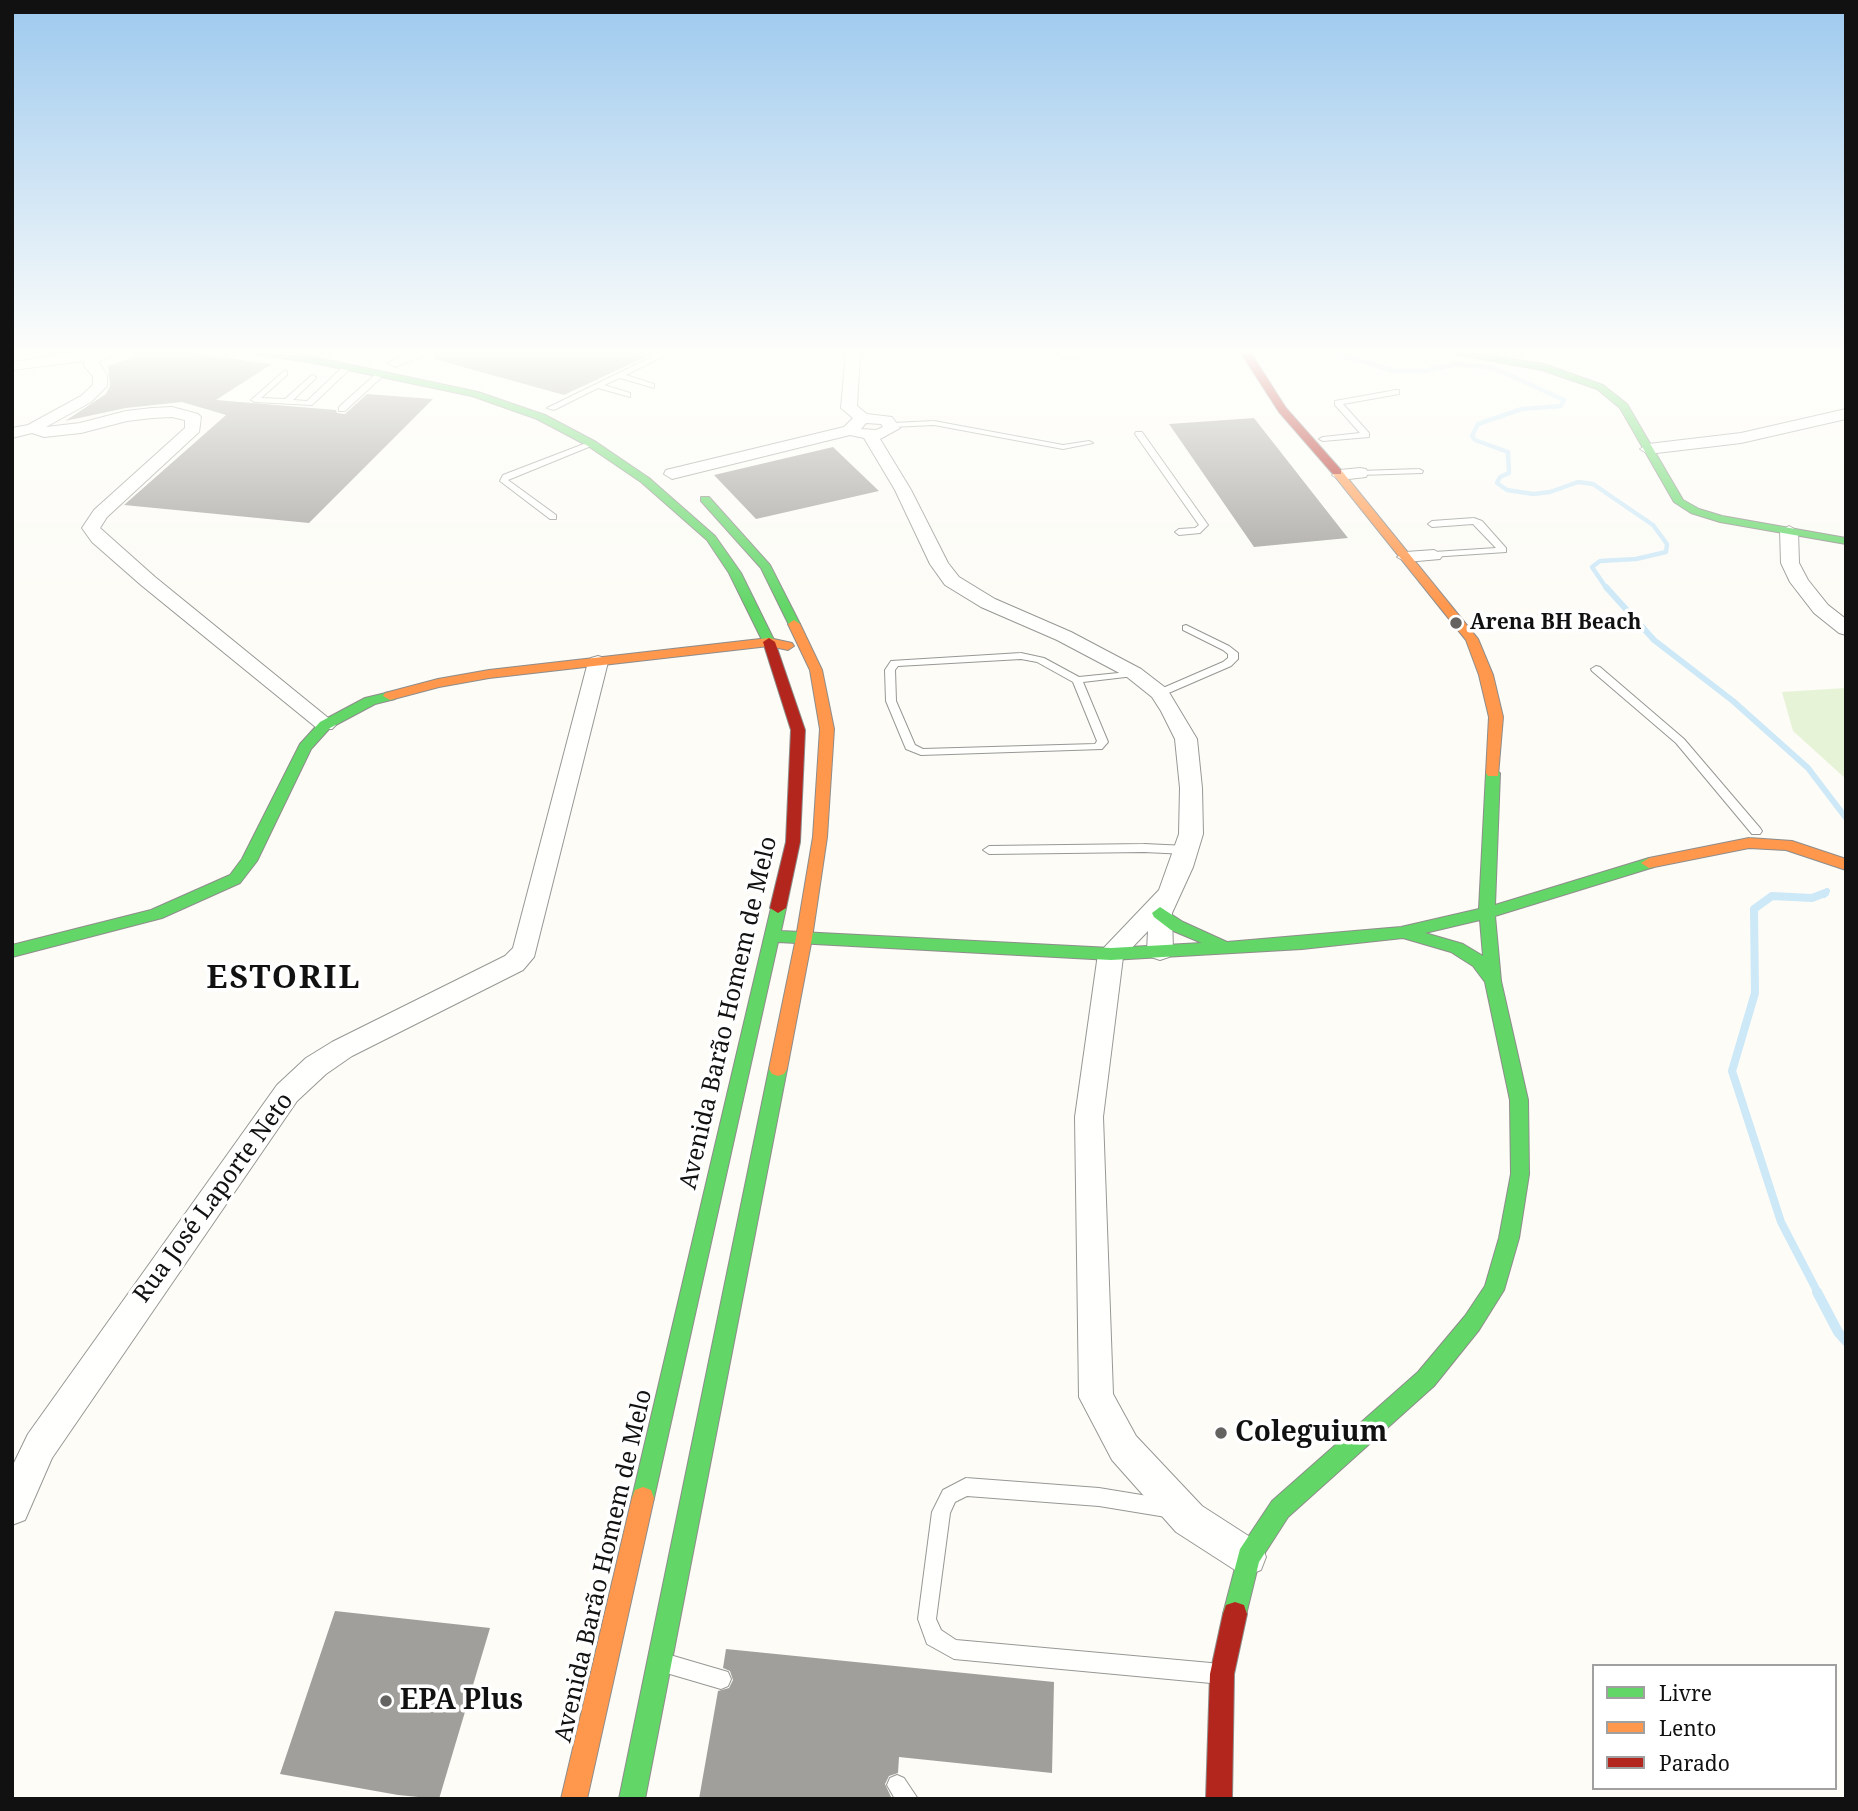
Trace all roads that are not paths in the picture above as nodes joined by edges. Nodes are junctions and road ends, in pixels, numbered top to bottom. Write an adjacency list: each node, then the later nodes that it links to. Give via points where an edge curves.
1 (184, 438): 38 (street, via 91,527 148,581)
2 (580, 438): 13 (street, Avenida Barão Homem de Melo)
3 (819, 438): 16 (street)
4 (868, 438): 35 (street, via 903,490 952,581)
5 (1012, 438): 12 (lane, via 1063,447)
6 (1141, 438): 25 (lane, via 1203,525 1197,531)
7 (1313, 438): 11 (street)
8 (1341, 438): 11 (lane)
9 (1642, 438): 14 (street)
10 (1743, 438): 14 (street)
11 (1316, 440): 19 (street)
12 (1089, 443)
13 (592, 444): 15 (street, Avenida Barão Homem de Melo); 21 (lane, via 506,477 504,481)
14 (1648, 449): 20 (street)
15 (624, 466): 16 (street); 31 (street, Avenida Barão Homem de Melo, via 711,538 735,573)
16 (667, 471): 34 (street, Avenida Barão Homem de Melo, via 722,516 766,567)
17 (1419, 471): 18 (lane)
18 (1360, 473): 19 (street)
19 (1340, 475): 28 (street)
20 (1679, 502): 23 (street); 24 (street, via 1720,519)
21 (553, 517)
22 (1432, 524): 27 (lane, via 1474,521 1503,550)
23 (1846, 529)
24 (1789, 531): 26 (street); 30 (street, via 1790,562 1799,582 1821,609)
25 (1179, 532)
26 (1846, 541)
27 (1434, 555): 28 (street)
28 (1406, 557): 44 (street, via 1472,639 1496,718)
29 (1186, 628): 37 (lane, via 1233,653 1233,659)
30 (1846, 629)
31 (769, 642): 32 (street); 34 (street, via 804,652); 46 (street, Avenida Barão Homem de Melo, via 797,730 793,842)
32 (598, 662): 38 (street, via 438,682 370,701); 53 (street, Rua José Laporte Neto, via 525,951 514,963 342,1049 287,1093 40,1446)
33 (1596, 669): 39 (lane, via 1680,741)
34 (816, 670): 47 (street, Avenida Barão Homem de Melo, via 827,729 820,837)
35 (1134, 674): 36 (lane); 37 (street)
36 (1077, 680): 36 (lane, via 1103,742 1098,747 921,752 910,747 891,701 890,670 895,663 1021,656 1040,660)
37 (1160, 693): 41 (street, via 1186,739 1191,788)
38 (326, 725): 49 (street, via 305,747 249,861 235,879 156,914)
39 (1762, 837): 42 (street); 44 (street, via 1659,860)
40 (989, 850): 41 (lane)
41 (1187, 850): 43 (street)
42 (1846, 865)
43 (1163, 905): 48 (street, via 1177,926); 50 (street); 51 (street)
44 (1487, 913): 45 (street); 52 (street)
45 (1401, 933): 48 (street); 52 (street, via 1457,948 1479,962)
46 (771, 936): 47 (street); 59 (street, Avenida Barão Homem de Melo)
47 (804, 938): 51 (street); 56 (street, Avenida Barão Homem de Melo)
48 (1227, 947): 50 (street)
49 (12, 951)
50 (1160, 951): 51 (street)
51 (1111, 954): 54 (street, via 1089,1117 1096,1397 1124,1448)
52 (1493, 981): 55 (street, via 1519,1100 1520,1174 1510,1238 1494,1290 1426,1379 1280,1509)
53 (12, 1507)
54 (1180, 1510): 55 (street); 57 (lane, via 1099,1497 966,1487 949,1496 942,1512 928,1619 934,1637 954,1649)
55 (1248, 1557): 57 (street)
56 (659, 1662): 58 (lane); 61 (street, Avenida Barão Homem de Melo)
57 (1222, 1674): 62 (street)
58 (720, 1679)
59 (575, 1791): 60 (street)
60 (564, 1799)
61 (632, 1799)
62 (1219, 1799)

